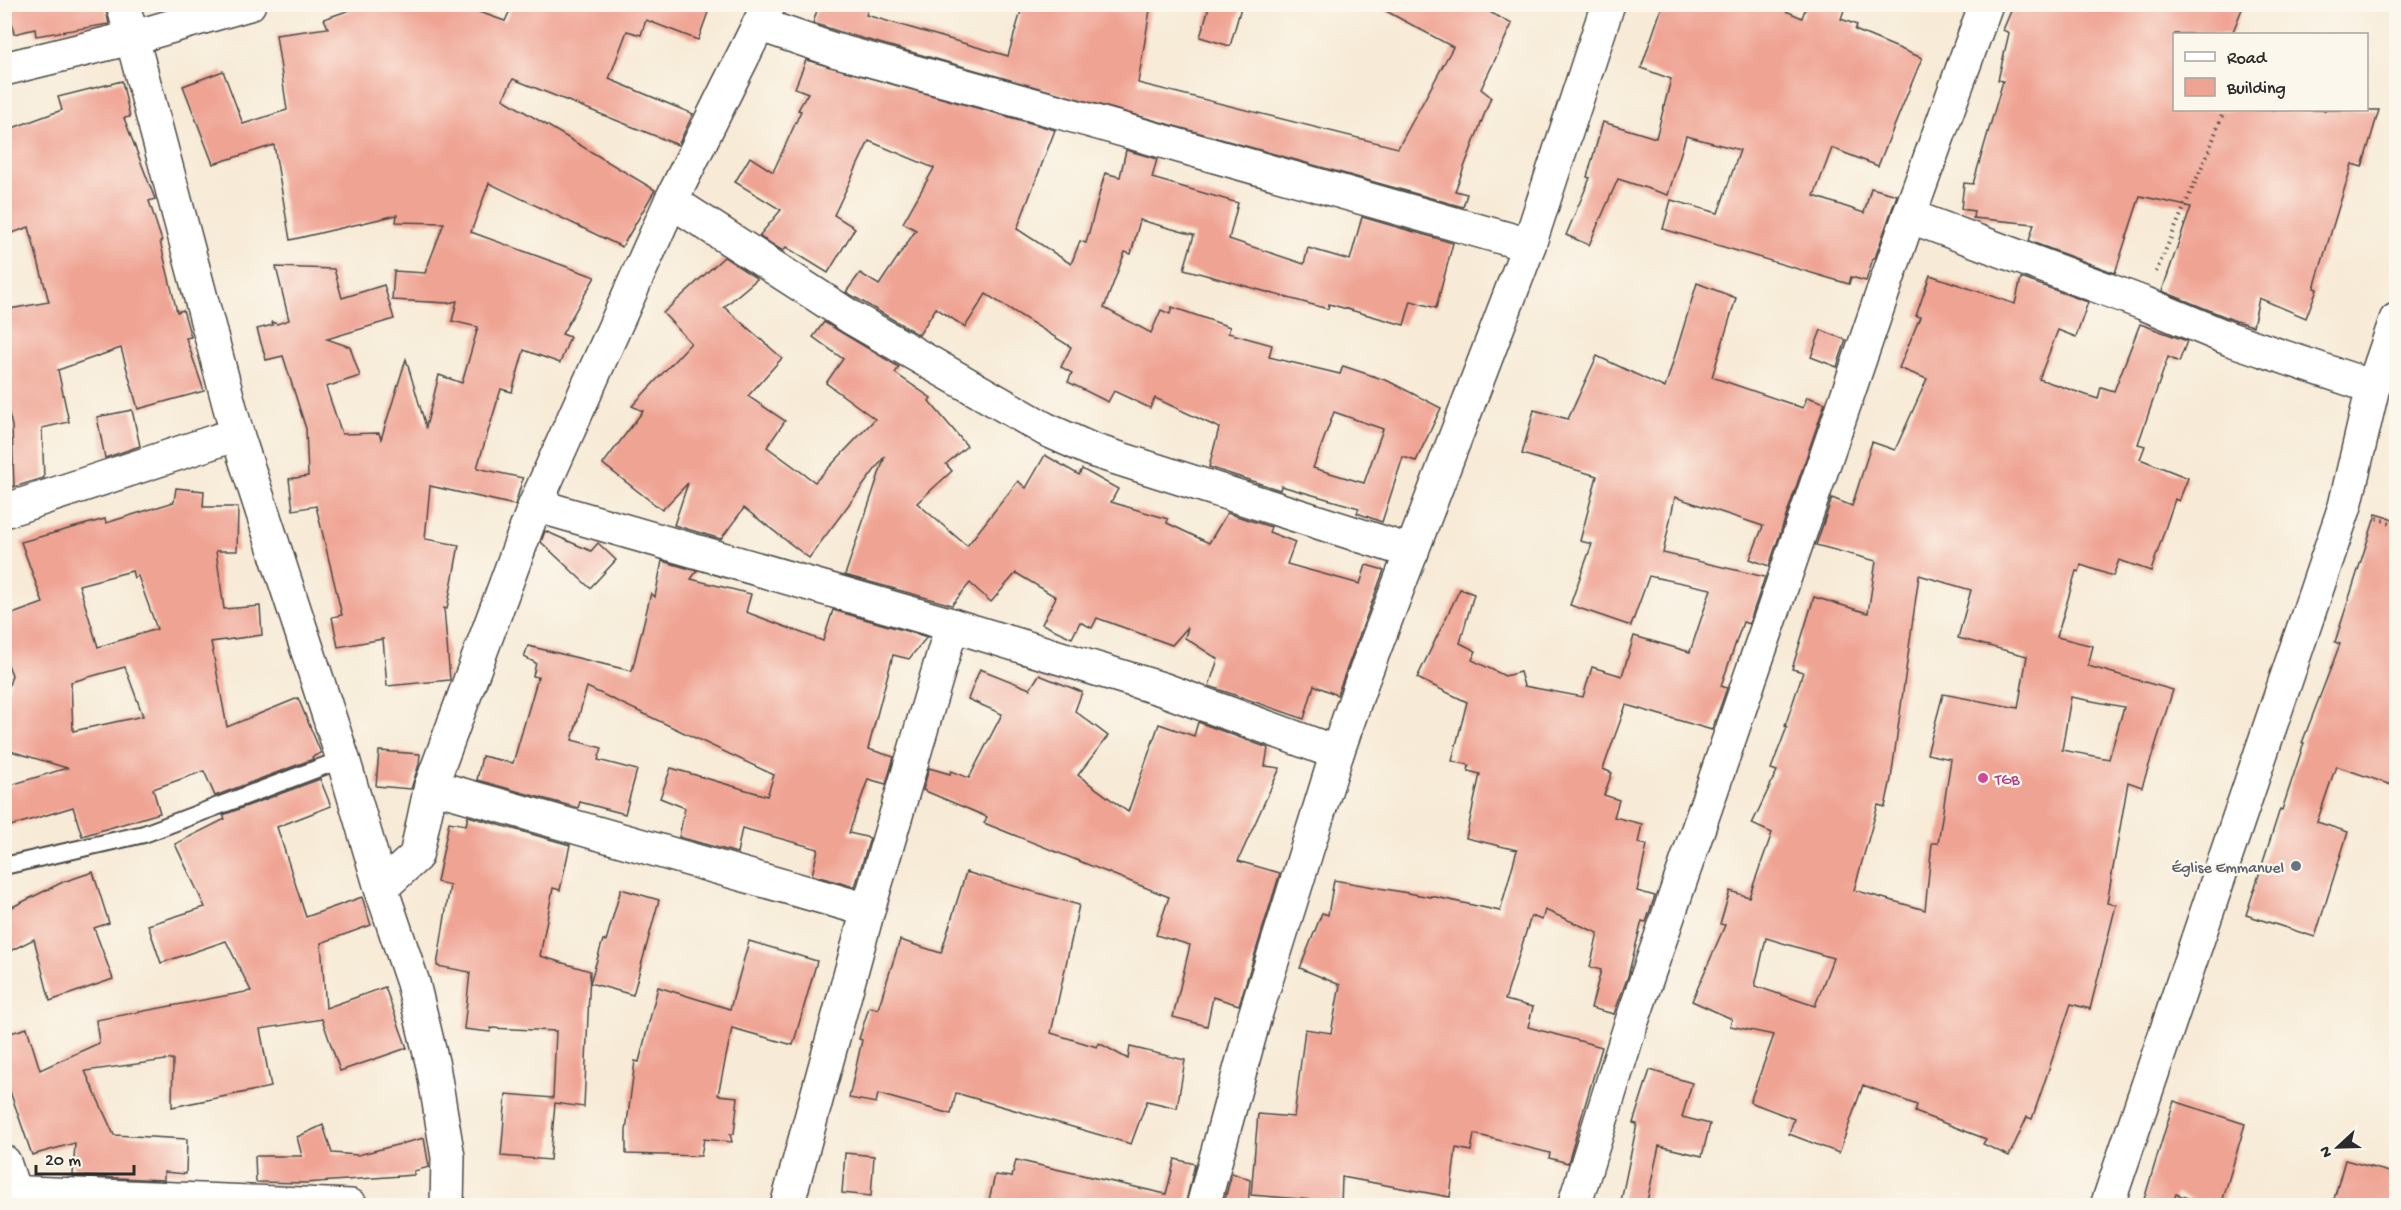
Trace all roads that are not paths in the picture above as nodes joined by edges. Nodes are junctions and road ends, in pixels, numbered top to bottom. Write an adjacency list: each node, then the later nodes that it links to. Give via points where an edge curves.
1 (123, 4): 6 (main road)
2 (249, 4): 6 (main road)
3 (1608, 4): 10 (main road)
4 (1986, 4): 9 (main road)
5 (765, 15): 8 (main road); 10 (main road, via 834,51)
6 (131, 38): 7 (main road); 13 (main road)
7 (4, 69)
8 (671, 201): 14 (main road); 16 (main road, via 852,318 1045,429 1092,450)
9 (1909, 216): 12 (main road, via 2230,339); 30 (main road, via 1634,1016)
10 (1529, 245): 16 (main road)
11 (2397, 320): 12 (main road)
12 (2373, 387): 31 (main road, via 2345,506)
13 (237, 434): 15 (main road); 19 (main road)
14 (535, 505): 17 (main road); 20 (main road)
15 (4, 511)
16 (1412, 552): 18 (main road)
17 (952, 625): 18 (main road, via 1162,689); 23 (main road)
18 (1336, 753): 29 (main road, via 1254,1019)
19 (343, 759): 21 (lane, via 144,834); 22 (main road)
20 (431, 786): 22 (main road, via 416,856); 23 (main road)
21 (4, 866)
22 (381, 888): 27 (main road, via 413,983 433,1066 448,1157)
23 (868, 910): 28 (main road)
24 (8, 1182): 25 (main road)
25 (176, 1202): 26 (main road)
26 (351, 1206)
27 (447, 1206)
28 (787, 1206)
29 (1203, 1206)
30 (1574, 1206)
31 (2107, 1206)

